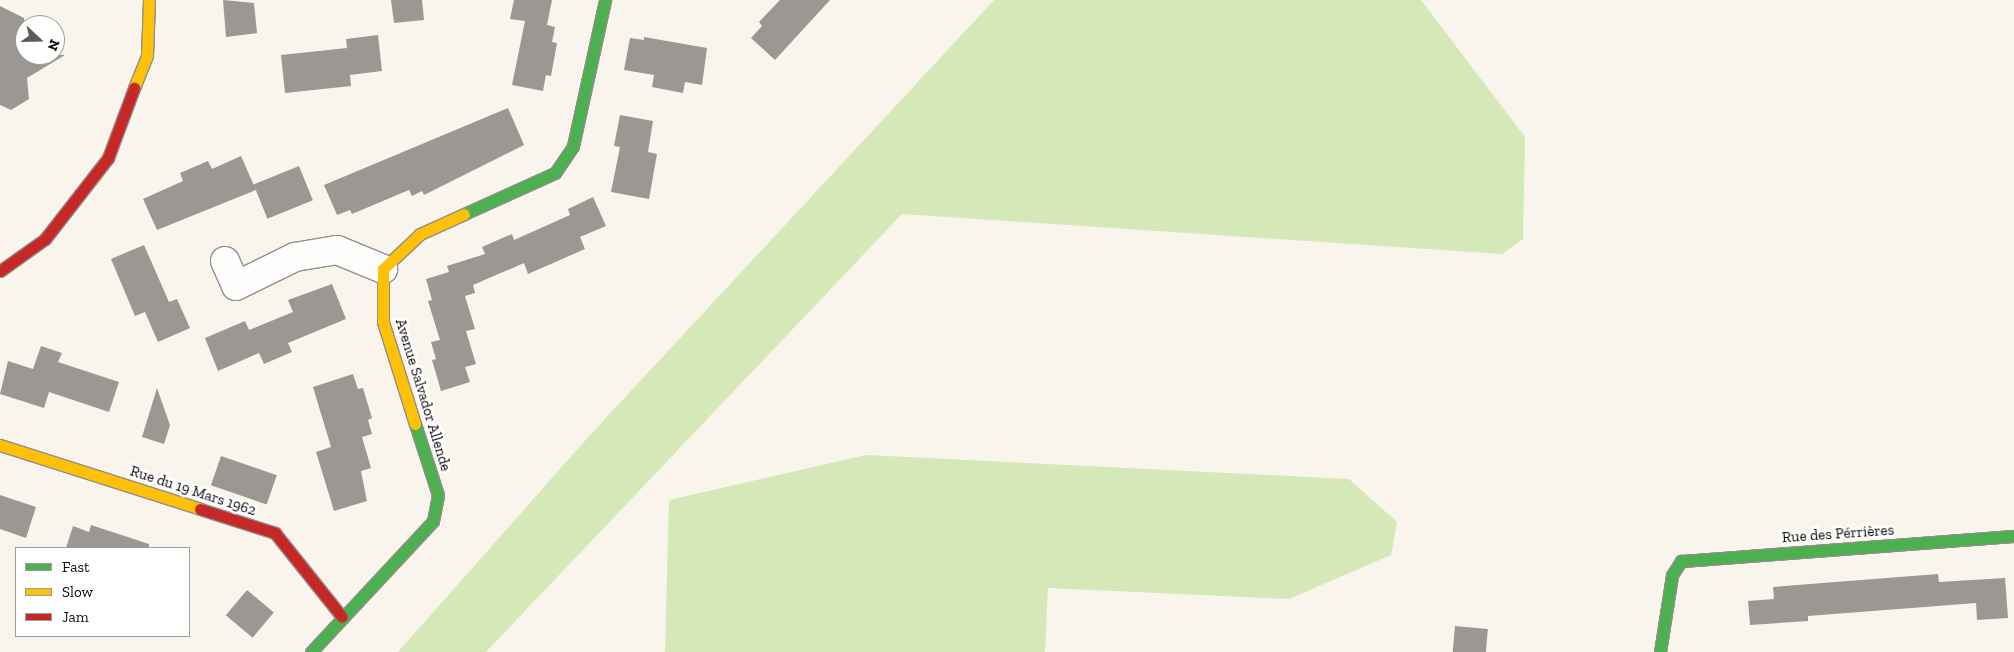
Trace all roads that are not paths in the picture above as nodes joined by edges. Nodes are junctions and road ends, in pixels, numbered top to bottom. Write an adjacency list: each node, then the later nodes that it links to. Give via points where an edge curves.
1 (149, 0): 5 (street, via 147,55 108,158 45,239)
2 (605, 0): 4 (street, via 573,146 555,173 420,234)
3 (225, 261): 4 (street, via 236,286 295,257 337,250)
4 (383, 269): 8 (street, Avenue Salvador Allende, via 383,322 438,495 433,521)
5 (0, 271)
6 (0, 445): 8 (street, Rue du 19 Mars 1962, via 275,533)
7 (2014, 536): 10 (street, Rue des Pérrières, via 1681,561 1672,575)
8 (342, 617): 9 (street, Avenue Salvador Allende)
9 (311, 652)
10 (1660, 652)

